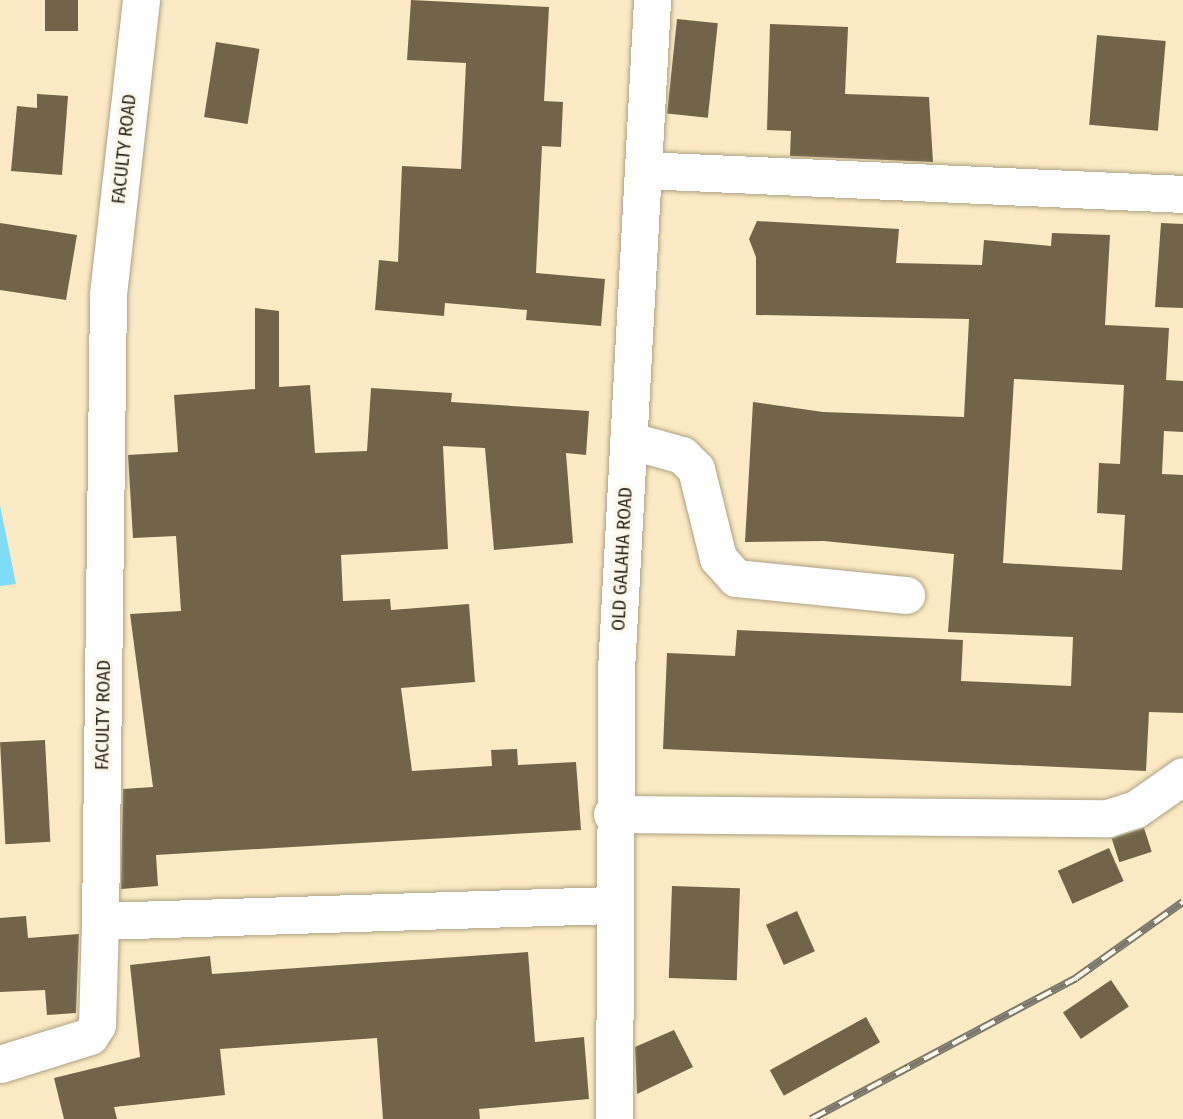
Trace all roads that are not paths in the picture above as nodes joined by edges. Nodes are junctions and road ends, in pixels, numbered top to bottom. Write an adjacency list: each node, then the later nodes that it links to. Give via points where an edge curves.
1 (141, 0): 10 (lane, FACULTY ROAD, via 108,295)
2 (652, 0): 3 (lane, OLD GALAHA ROAD)
3 (643, 170): 4 (lane); 5 (lane, OLD GALAHA ROAD)
4 (1183, 194)
5 (628, 440): 6 (lane, via 682,455 696,469 718,558 736,578); 8 (lane, OLD GALAHA ROAD)
6 (906, 595)
7 (1183, 776): 8 (lane, via 1136,809 1108,818)
8 (612, 814): 9 (lane, OLD GALAHA ROAD)
9 (611, 905): 10 (lane); 12 (lane, OLD GALAHA ROAD)
10 (100, 921): 11 (lane, FACULTY ROAD, via 97,1025 90,1036)
11 (0, 1064)
12 (614, 1119)

